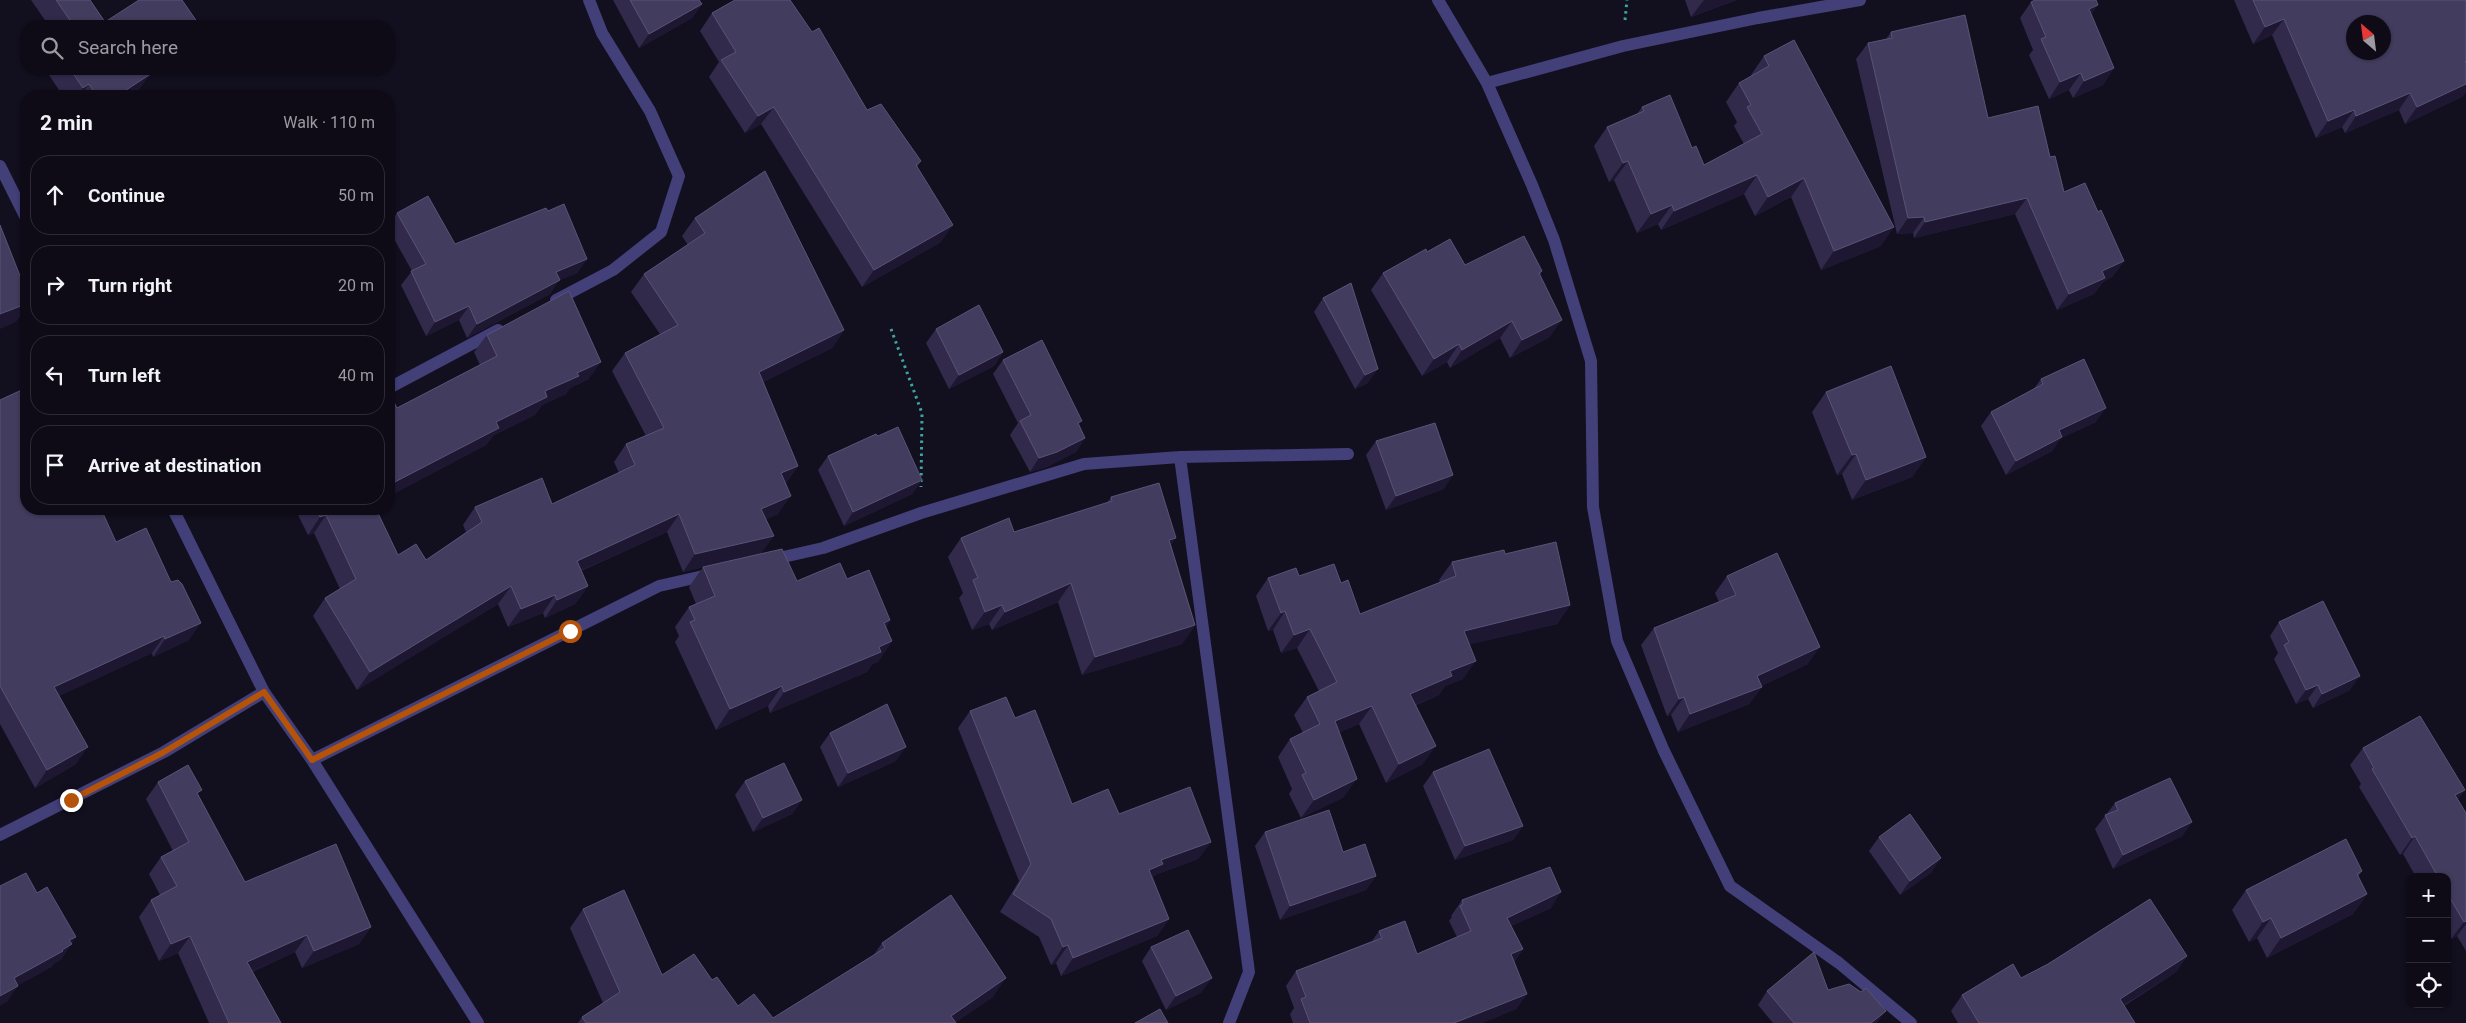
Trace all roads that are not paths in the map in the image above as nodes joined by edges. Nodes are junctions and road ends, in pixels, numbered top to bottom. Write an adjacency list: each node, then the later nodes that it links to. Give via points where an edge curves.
1 (589, 0): 7 (street, via 602,33 650,111 679,176 661,232 613,270)
2 (1438, 0): 4 (street)
3 (1860, 0): 4 (street, via 1623,46)
4 (1487, 83): 20 (street, via 1554,240 1592,361 1593,507 1617,641 1664,751 1730,886 1839,963)
5 (0, 166): 6 (street)
6 (20, 206)
7 (544, 306)
8 (509, 324): 9 (street)
9 (395, 385)
10 (1348, 454): 11 (street)
11 (1180, 457): 13 (street, via 1084,464 921,512 822,548); 19 (street, via 1250,972)
12 (176, 515): 15 (street)
13 (755, 564)
14 (726, 570): 16 (street, via 659,586)
15 (264, 692): 16 (street); 17 (street, via 164,752)
16 (312, 760): 18 (street)
17 (0, 835)
18 (478, 1023)
19 (1229, 1023)
20 (1912, 1023)

